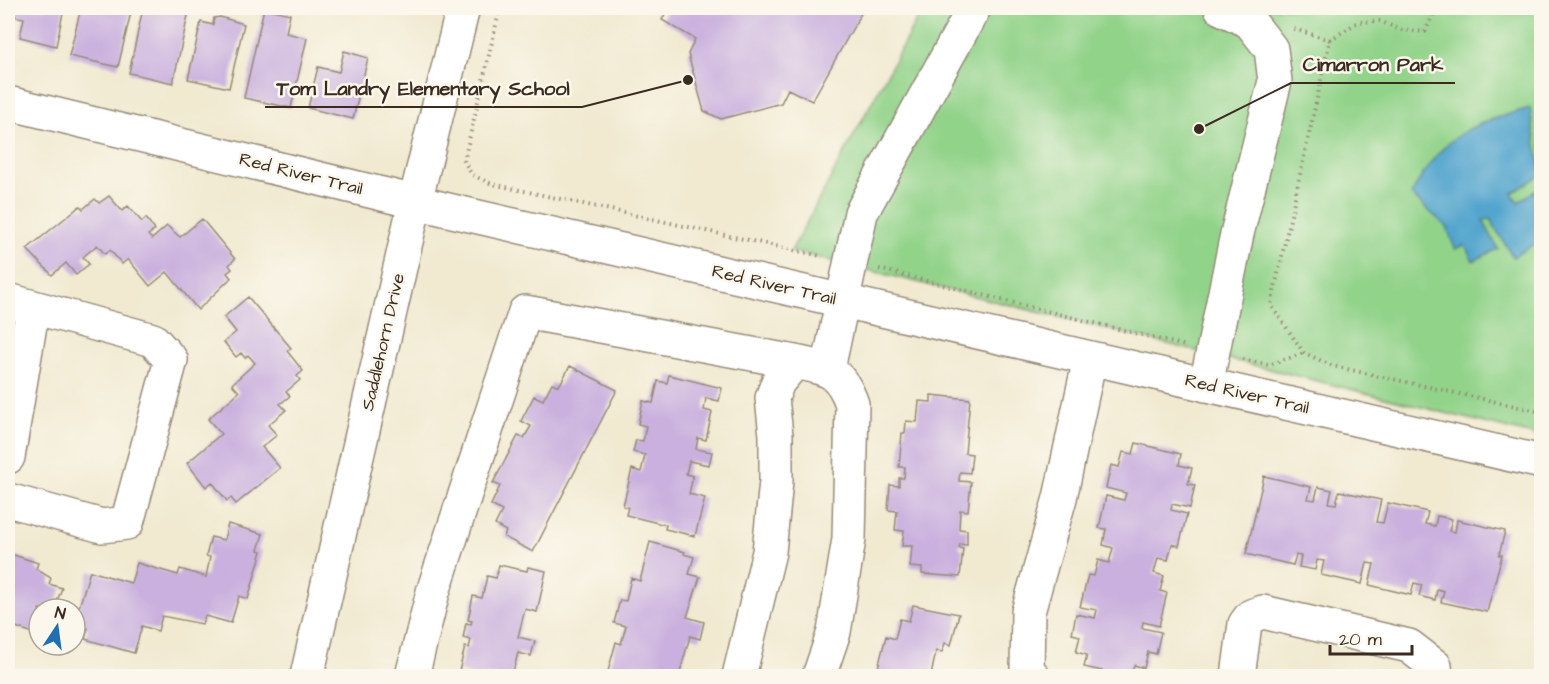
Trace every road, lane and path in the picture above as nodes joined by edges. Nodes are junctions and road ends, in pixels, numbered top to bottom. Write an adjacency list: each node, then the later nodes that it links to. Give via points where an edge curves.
1 (463, 8): 9 (street, Saddlehorn Drive)
2 (500, 8): 10 (path, via 464,161 472,175 492,184)
3 (974, 8): 10 (street, via 861,213)
4 (1221, 8): 13 (street, via 1250,22 1271,49 1275,81)
5 (1436, 8): 7 (path, via 1425,32 1369,21 1358,22)
6 (1289, 27): 7 (path)
7 (1330, 40): 14 (path, via 1271,305)
8 (8, 103): 9 (street, Red River Trail)
9 (415, 202): 11 (street, Red River Trail); 23 (street, Saddlehorn Drive)
10 (850, 262): 11 (street); 13 (path)
11 (842, 301): 15 (street, Red River Trail); 17 (street)
12 (20, 303): 20 (street); 22 (street, via 153,340 171,360 127,523 102,526)
13 (1213, 352): 14 (path, via 1269,366); 18 (street)
14 (1304, 353): 19 (path, via 1333,366)
15 (1090, 358): 18 (street, Red River Trail); 27 (street, via 1060,498 1028,612 1027,671)
16 (795, 363): 17 (street); 24 (street, via 525,312 433,592); 25 (street, via 778,382 772,398 776,481 769,552)
17 (828, 369): 26 (street, via 845,384 852,404 849,539 834,632)
18 (1206, 385): 21 (street, Red River Trail)
19 (1542, 412)
20 (8, 457)
21 (1542, 462)
22 (8, 500)
23 (307, 676)
24 (412, 676)
25 (739, 676)
26 (819, 676)
27 (1033, 676)
28 (1239, 676): 29 (street, via 1245,624 1251,615 1263,612 1409,646 1435,666)
29 (1436, 676)

